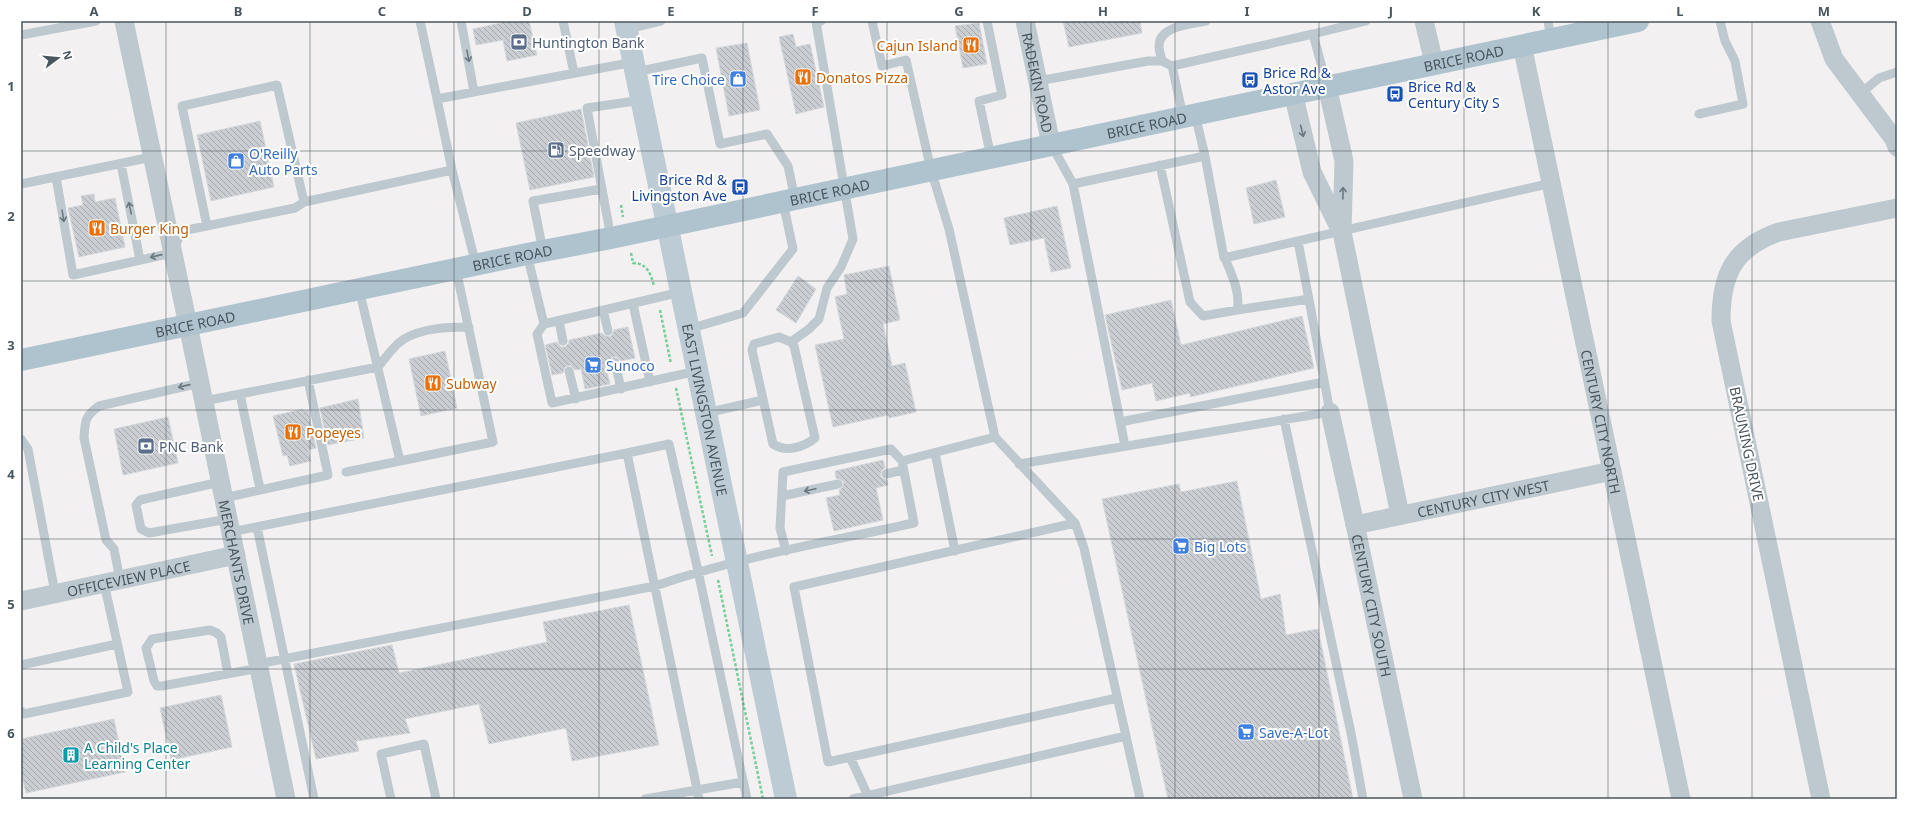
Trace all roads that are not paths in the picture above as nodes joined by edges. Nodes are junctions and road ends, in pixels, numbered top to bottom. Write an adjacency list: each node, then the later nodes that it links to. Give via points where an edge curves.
1 (96, 21): 21 (lane)
2 (124, 21): 41 (street, MERCHANTS DRIVE)
3 (420, 21): 34 (lane)
4 (461, 21): 31 (lane, one-way to 31)
5 (563, 21): 28 (lane)
6 (662, 21): 17 (lane)
7 (818, 21): 51 (lane)
8 (872, 21): 46 (lane, via 882,66 906,60)
9 (986, 21): 42 (lane, via 1002,95 979,101)
10 (1025, 21): 29 (street, RADEKIN ROAD)
11 (1206, 21): 23 (lane, via 1171,30 1162,36 1159,45)
12 (1366, 21): 18 (lane)
13 (1424, 21): 24 (street)
14 (1638, 21): 19 (main road, BRICE ROAD)
15 (1720, 21): 36 (lane, via 1735,61 1743,104)
16 (1820, 21): 33 (street, via 1834,59)
17 (626, 25): 26 (main road, EAST LIVINGSTON AVENUE)
18 (1332, 25): 20 (lane)
19 (1550, 30): 22 (main road, BRICE ROAD)
20 (1313, 34): 25 (lane); 30 (lane)
21 (21, 35)
22 (1522, 45): 24 (main road, BRICE ROAD); 48 (street, CENTURY CITY NORTH)
23 (1162, 61): 25 (lane); 29 (lane, via 1148,61)
24 (1434, 63): 30 (main road, BRICE ROAD)
25 (1172, 66): 37 (lane)
26 (635, 67): 28 (lane); 35 (main road, EAST LIVINGSTON AVENUE); 53 (lane, via 702,58 720,144 767,134 788,166)
27 (1897, 72): 33 (lane, via 1879,78)
28 (574, 73): 31 (lane)
29 (1038, 81): 38 (street, RADEKIN ROAD)
30 (1327, 86): 32 (main road, BRICE ROAD); 58 (street, one-way to 30, via 1344,161)
31 (474, 92): 34 (lane)
32 (1293, 93): 37 (main road, BRICE ROAD); 58 (street, one-way to 58, via 1312,172)
33 (1860, 94): 39 (street, via 1894,139)
34 (437, 99): 45 (lane)
35 (642, 100): 52 (lane, via 587,108); 57 (main road, EAST LIVINGSTON AVENUE)
36 (1699, 114)
37 (1189, 115): 38 (main road, BRICE ROAD); 40 (lane)
38 (1051, 144): 42 (main road, BRICE ROAD); 50 (lane)
39 (1897, 147)
40 (1205, 156): 44 (lane); 63 (lane)
41 (152, 157): 43 (lane); 61 (street, MERCHANTS DRIVE)
42 (991, 157): 46 (main road, BRICE ROAD)
43 (121, 164): 47 (lane); 64 (lane, one-way to 43)
44 (1160, 166): 50 (lane); 71 (lane, via 1190,302 1203,316)
45 (452, 170): 54 (lane); 65 (lane)
46 (931, 170): 51 (main road, BRICE ROAD); 97 (lane, via 949,228)
47 (56, 177): 49 (lane); 64 (lane, one-way to 64, via 73,275)
48 (1552, 183): 58 (lane); 106 (street, CENTURY CITY NORTH)
49 (21, 184)
50 (1073, 184): 96 (lane)
51 (845, 188): 53 (main road, BRICE ROAD); 79 (lane, via 853,239 841,267 828,288 819,319)
52 (601, 189): 59 (lane); 62 (lane, via 533,201)
53 (789, 200): 57 (main road, BRICE ROAD); 76 (lane, via 793,249 743,313)
54 (304, 202): 56 (lane, via 296,208); 56 (lane, via 277,85 182,106)
55 (1897, 208): 150 (street, BRAUNING DRIVE, via 1761,238 1733,265 1724,283 1721,301 1721,321)
56 (208, 226): 61 (lane, via 182,231)
57 (668, 226): 59 (main road, BRICE ROAD); 67 (main road, EAST LIVINGSTON AVENUE)
58 (1342, 232): 60 (lane); 113 (street)
59 (619, 237): 62 (main road, BRICE ROAD)
60 (1298, 241): 63 (lane); 68 (lane)
61 (172, 253): 64 (lane, one-way to 64); 74 (street, MERCHANTS DRIVE)
62 (535, 253): 65 (main road, BRICE ROAD); 73 (lane)
63 (1225, 258): 71 (lane, via 1235,283 1239,302)
64 (140, 260)
65 (466, 267): 66 (main road, BRICE ROAD); 75 (lane)
66 (359, 289): 74 (main road, BRICE ROAD); 82 (lane)
67 (681, 292): 69 (lane); 76 (main road, EAST LIVINGSTON AVENUE)
68 (1309, 299): 71 (lane); 87 (lane)
69 (632, 304): 70 (lane); 86 (lane)
70 (603, 310): 72 (lane); 77 (lane)
71 (1237, 310)
72 (559, 321): 73 (lane); 78 (lane)
73 (544, 324): 91 (lane, via 537,334 552,403)
74 (188, 325): 80 (main road, BRICE ROAD); 89 (street, MERCHANTS DRIVE)
75 (469, 327): 82 (lane, via 445,327 424,331 404,339); 103 (lane, via 493,442)
76 (689, 329): 84 (main road, EAST LIVINGSTON AVENUE)
77 (608, 331)
78 (563, 341)
79 (791, 342): 92 (lane, via 779,337 754,344 752,350); 92 (lane, via 815,438 807,445 784,449 773,444)
80 (21, 360)
81 (615, 362): 88 (lane)
82 (378, 367): 85 (lane); 103 (lane)
83 (570, 371): 91 (lane)
84 (697, 371): 86 (lane); 94 (main road, EAST LIVINGSTON AVENUE)
85 (308, 380): 90 (lane); 110 (lane, via 328,475)
86 (650, 382): 88 (lane)
87 (1324, 382): 93 (lane); 96 (lane)
88 (621, 389): 91 (lane)
89 (202, 392): 90 (lane); 111 (street, MERCHANTS DRIVE); 123 (lane, one-way to 123, via 169,390 99,406 89,413 84,438 106,540 114,549)
90 (240, 394): 110 (lane)
91 (576, 399)
92 (763, 400): 94 (lane)
93 (1330, 412): 95 (lane); 116 (street, CENTURY CITY SOUTH)
94 (706, 413): 121 (main road, EAST LIVINGSTON AVENUE)
95 (1284, 420): 99 (lane); 147 (lane, via 1350,726)
96 (1120, 422): 99 (lane)
97 (994, 438): 101 (lane); 104 (lane)
98 (21, 440): 125 (lane, via 28,449)
99 (1125, 446): 104 (lane)
100 (627, 453): 117 (lane); 122 (lane, via 669,444); 124 (lane)
101 (935, 453): 102 (lane); 119 (lane)
102 (902, 460): 105 (lane); 112 (lane, via 891,449 783,472)
103 (400, 461): 107 (lane)
104 (1019, 464): 114 (lane)
105 (904, 470): 108 (lane); 118 (lane, via 914,523)
106 (1612, 471): 113 (street, CENTURY CITY WEST); 149 (street, CENTURY CITY NORTH)
107 (346, 472)
108 (886, 474)
109 (838, 484): 112 (lane, one-way to 112)
110 (260, 489): 111 (lane)
111 (222, 490): 115 (street, MERCHANTS DRIVE); 115 (lane, via 140,500 136,505 141,529 149,533)
112 (782, 496): 118 (lane, via 780,528)
113 (1400, 515): 116 (street, CENTURY CITY WEST)
114 (1075, 523): 119 (lane); 132 (lane, via 1084,548)
115 (229, 525): 117 (lane); 120 (street, MERCHANTS DRIVE)
116 (1355, 525): 148 (street, CENTURY CITY SOUTH)
117 (257, 527): 128 (lane)
118 (786, 551): 121 (lane)
119 (954, 551): 135 (lane, via 794,587 828,762)
120 (236, 555): 123 (street, OFFICEVIEW PLACE); 130 (street, MERCHANTS DRIVE)
121 (737, 561): 122 (lane); 145 (main road, EAST LIVINGSTON AVENUE)
122 (698, 571): 124 (lane); 136 (lane)
123 (112, 582): 125 (street, OFFICEVIEW PLACE); 127 (lane)
124 (655, 586): 128 (lane); 137 (lane)
125 (56, 593): 126 (street, OFFICEVIEW PLACE)
126 (21, 601)
127 (117, 644): 129 (lane); 133 (lane, via 128,692 24,714)
128 (284, 659): 130 (lane); 140 (lane)
129 (21, 665)
130 (258, 666): 131 (lane); 139 (street, MERCHANTS DRIVE)
131 (228, 674): 131 (lane, via 157,686 146,648 152,639 210,630 221,638)
132 (1117, 698): 134 (lane); 135 (lane)
133 (21, 711)
134 (1126, 736): 138 (lane); 146 (lane)
135 (850, 757): 138 (lane)
136 (743, 782): 137 (lane); 144 (lane)
137 (698, 794): 143 (lane)
138 (862, 798)
139 (286, 799)
140 (314, 799)
141 (391, 799): 142 (lane, via 381,754 424,744)
142 (436, 799)
143 (645, 799)
144 (747, 799)
145 (786, 799)
146 (1140, 799)
147 (1363, 799)
148 (1413, 799)
149 (1681, 799)
150 (1821, 799)

